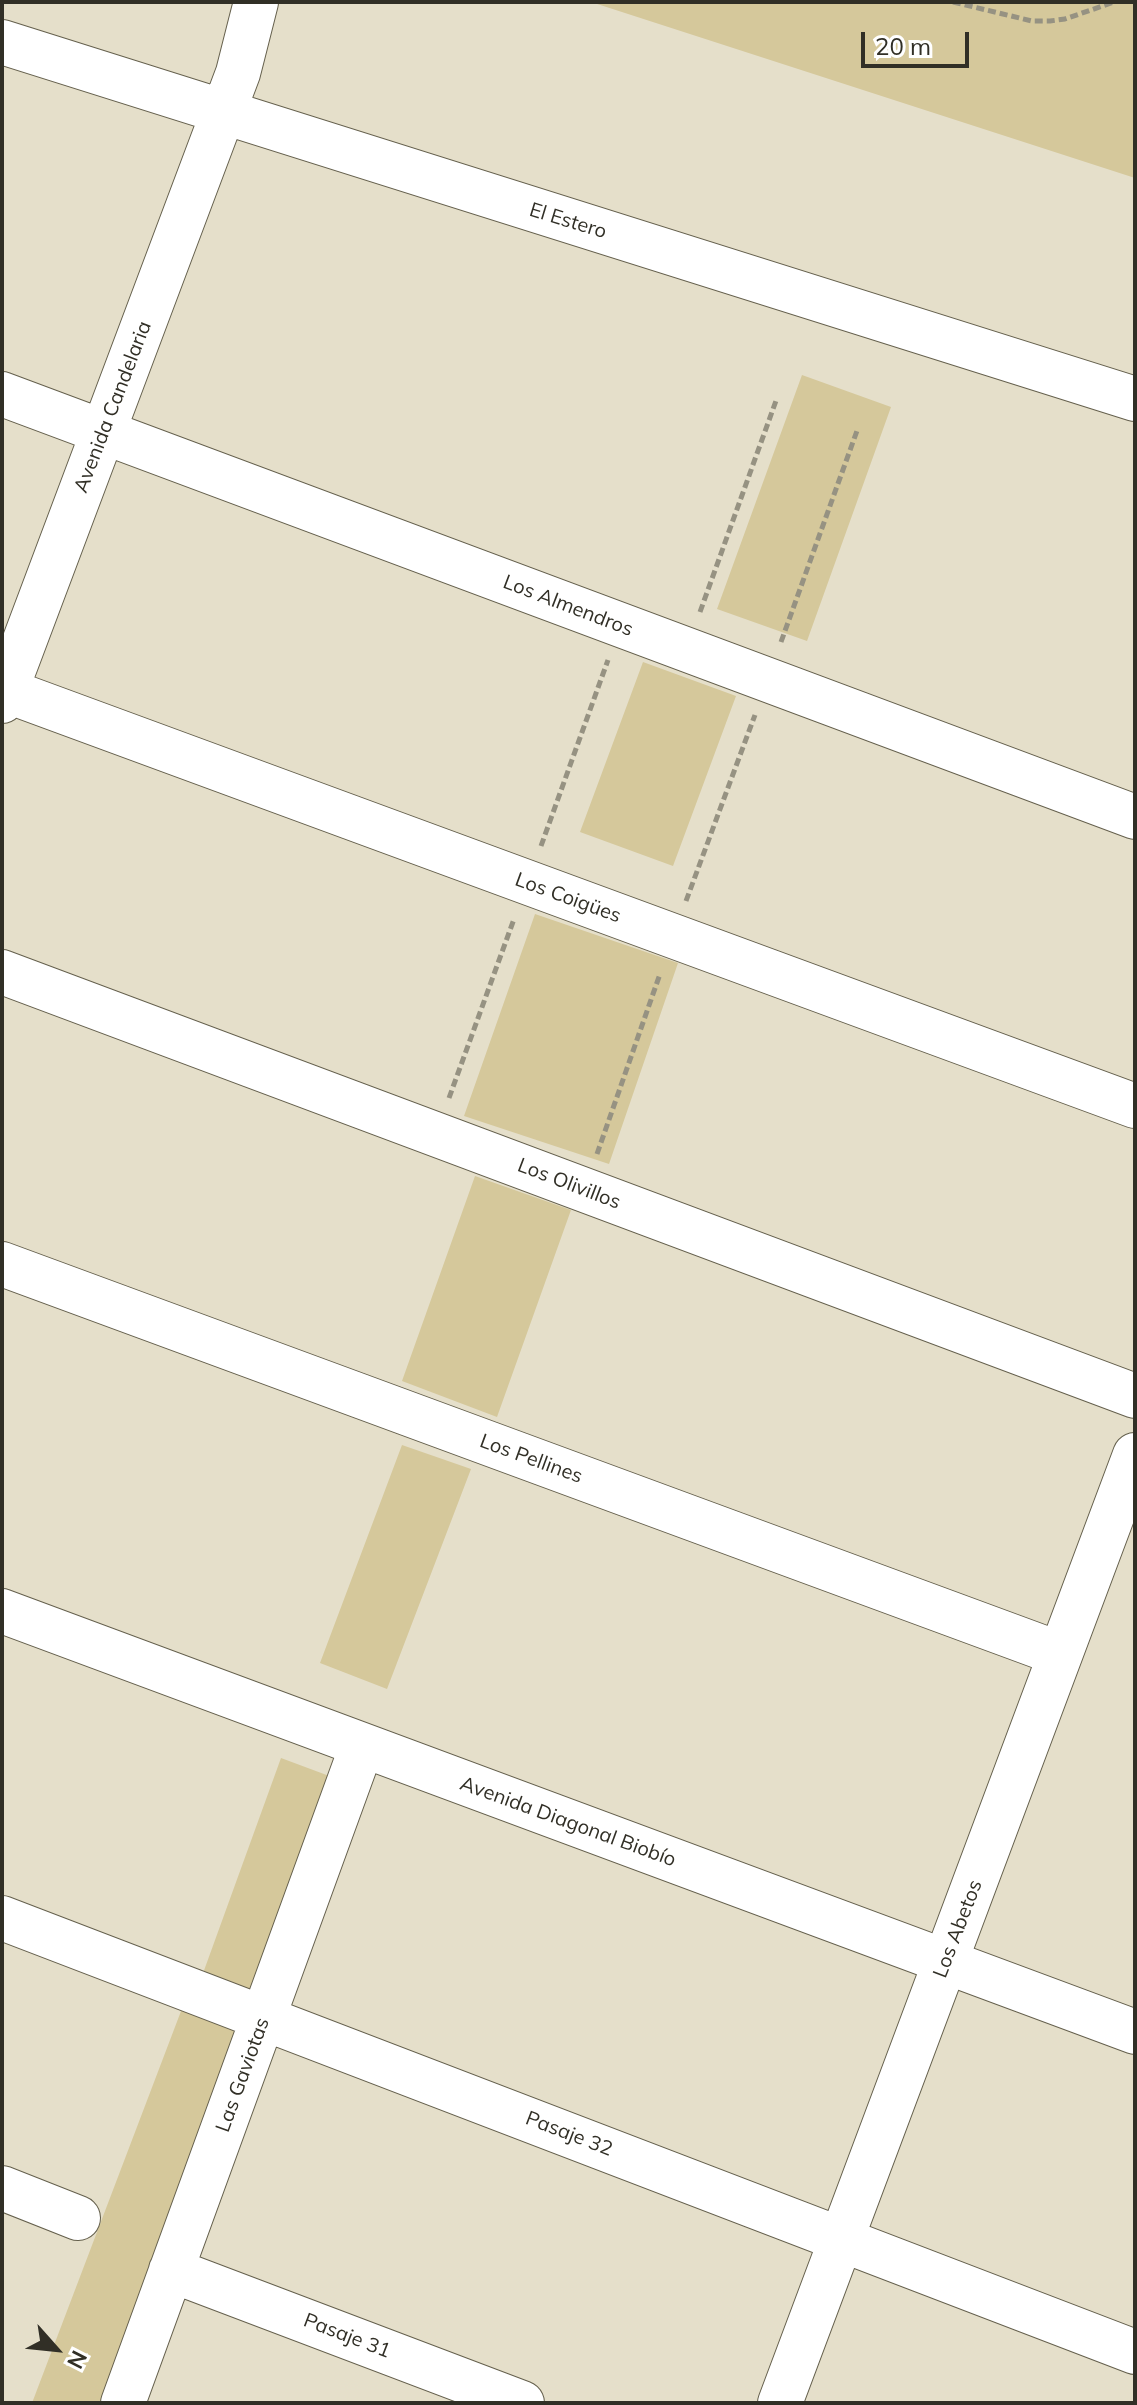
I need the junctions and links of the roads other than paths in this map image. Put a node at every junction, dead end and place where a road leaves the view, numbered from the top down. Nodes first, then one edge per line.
1 (256, 2) edge
2 (2, 42) edge
3 (223, 113) junction
4 (2, 394) edge
5 (1135, 399) edge
6 (103, 432) junction
7 (3, 693) edge
8 (1135, 817) edge
9 (2, 972) edge
10 (1135, 1106) edge
11 (2, 1264) edge
12 (1135, 1396) edge
13 (1135, 1455) edge
14 (2, 1611) edge
15 (1060, 1654) junction
16 (362, 1746) junction
17 (2, 1918) edge
18 (946, 1962) junction
19 (265, 2017) junction
20 (1135, 2032) edge
21 (2, 2188) edge
22 (78, 2218) dead end
23 (842, 2239) junction
24 (171, 2270) junction
25 (1135, 2352) edge
26 (123, 2403) edge
27 (522, 2403) edge
28 (780, 2403) edge

1 - 3 street, Avenida Candelaria
2 - 3 street, El Estero
3 - 5 street, El Estero
3 - 6 street, Avenida Candelaria
4 - 6 street, Los Almendros
6 - 7 street, Avenida Candelaria
6 - 8 street, Los Almendros
7 - 10 street, Los Coigües
9 - 12 street, Los Olivillos
11 - 15 street, Los Pellines
13 - 15 street, Los Abetos
14 - 16 street, Avenida Diagonal Biobío
15 - 18 street, Los Abetos
16 - 18 street, Avenida Diagonal Biobío
16 - 19 street, Las Gaviotas
17 - 19 street, Pasaje 32
18 - 20 street, Avenida Diagonal Biobío
18 - 23 street, Los Abetos
19 - 23 street, Pasaje 32
19 - 24 street, Las Gaviotas
21 - 22 street
23 - 25 street, Pasaje 32
23 - 28 street, Los Abetos
24 - 26 street, Las Gaviotas
24 - 27 street, Pasaje 31

